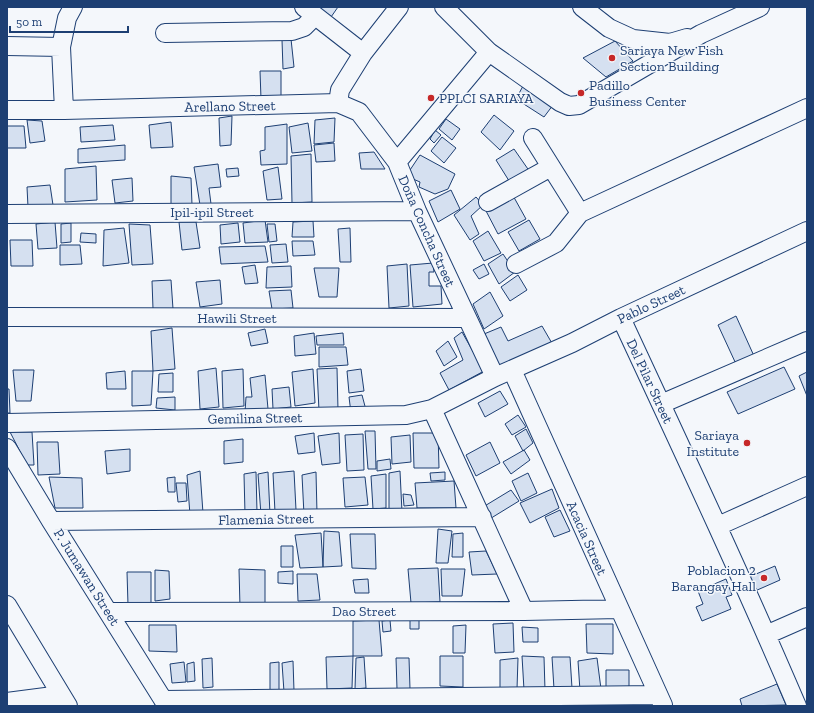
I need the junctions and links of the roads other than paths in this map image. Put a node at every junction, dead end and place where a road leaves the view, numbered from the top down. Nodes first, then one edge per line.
1 (73, 7) edge
2 (399, 7) edge
3 (444, 7) edge
4 (582, 7) edge
5 (760, 7) edge
6 (310, 11) edge
7 (165, 33) dead end
8 (701, 34) junction
9 (7, 46) edge
10 (61, 46) junction
11 (489, 52) junction
12 (363, 54) junction
13 (338, 103) junction
14 (807, 108) edge
15 (7, 110) edge
16 (64, 110) junction
17 (533, 138) dead end
18 (397, 162) junction
19 (551, 167) junction
20 (488, 202) dead end
21 (417, 211) junction
22 (580, 213) junction
23 (7, 214) edge
24 (807, 231) edge
25 (516, 264) dead end
26 (7, 317) edge
27 (467, 318) junction
28 (621, 318) junction
29 (807, 341) edge
30 (512, 370) junction
31 (495, 377) junction
32 (661, 404) junction
33 (432, 409) junction
34 (7, 423) edge
35 (7, 448) edge
36 (807, 486) edge
37 (482, 517) junction
38 (51, 521) junction
39 (718, 526) junction
40 (7, 605) edge
41 (619, 609) junction
42 (524, 611) junction
43 (108, 612) junction
44 (807, 617) edge
45 (766, 635) junction
46 (65, 701) edge
47 (661, 701) edge
48 (7, 702) edge
49 (165, 703) edge
50 (797, 706) edge

1 - 10 street
2 - 12 street
3 - 11 street
4 - 8 street
5 - 8 street
6 - 7 street
6 - 12 street
8 - 11 street
9 - 10 street
10 - 16 street
11 - 18 street
12 - 13 street
13 - 16 street, Arellano Street
13 - 18 street, Doña Concha Street
14 - 22 street
15 - 16 street, Arellano Street
17 - 19 street
18 - 21 street, Doña Concha Street
19 - 20 street
19 - 22 street
21 - 23 street, Ipil-ipil Street
21 - 27 street, Doña Concha Street
22 - 25 street
24 - 28 street, Pablo Street
26 - 27 street, Hawili Street
27 - 31 street, Doña Concha Street
28 - 30 street, Pablo Street
28 - 32 street, Del Pilar Street
29 - 32 street
30 - 31 street, Pablo Street
30 - 41 street, Acacia Street
31 - 33 street, Gemilina Street
32 - 39 street, Del Pilar Street
33 - 34 street, Gemilina Street
33 - 37 street
35 - 38 street, P. Jumawan Street
36 - 39 street
37 - 38 street, Flamenia Street
37 - 42 street
38 - 43 street, P. Jumawan Street
39 - 45 street, Del Pilar Street
40 - 46 street
41 - 42 street, Dao Street
41 - 47 street, Acacia Street
42 - 43 street, Dao Street
43 - 49 street, P. Jumawan Street
44 - 45 street
45 - 50 street, Del Pilar Street
46 - 48 street
47 - 49 street

